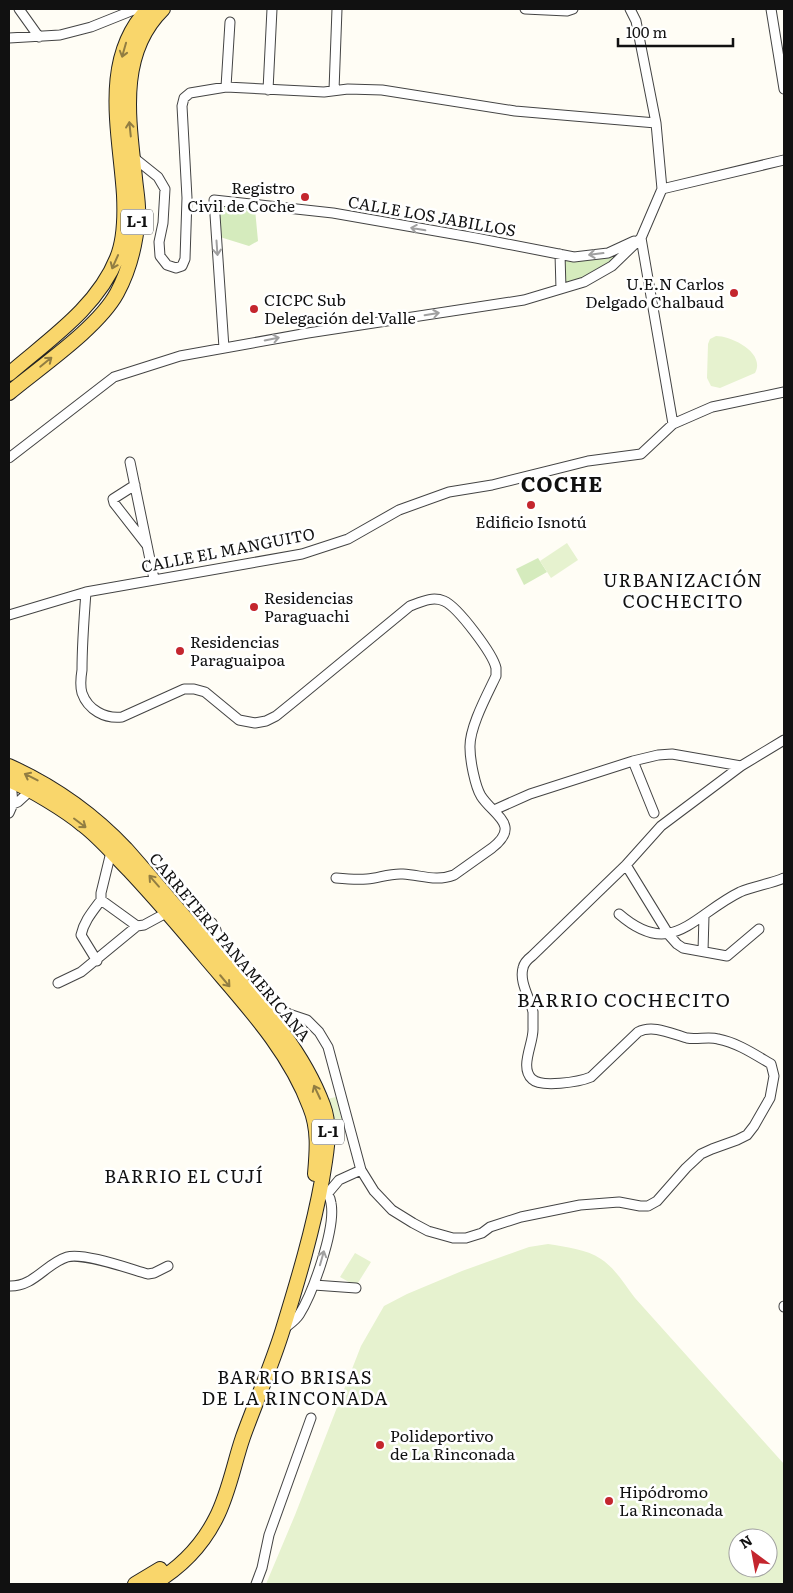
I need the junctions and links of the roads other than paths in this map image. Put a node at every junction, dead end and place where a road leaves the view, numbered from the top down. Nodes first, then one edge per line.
1 (19, 9) edge
2 (136, 9) edge
3 (148, 9) edge
4 (163, 9) edge
5 (272, 9) edge
6 (337, 9) edge
7 (525, 9) edge
8 (573, 9) edge
9 (630, 9) edge
10 (771, 9) edge
11 (230, 22) dead end
12 (39, 37) junction
13 (9, 38) edge
14 (226, 87) junction
15 (268, 90) junction
16 (334, 90) junction
17 (784, 90) edge
18 (656, 123) junction
19 (133, 157) junction
20 (784, 160) edge
21 (662, 189) junction
22 (641, 238) junction
23 (560, 254) junction
24 (561, 289) junction
25 (224, 348) junction
26 (9, 374) edge
27 (784, 392) edge
28 (9, 393) edge
29 (672, 424) junction
30 (9, 458) edge
31 (130, 462) dead end
32 (135, 485) junction
33 (147, 545) junction
34 (154, 579) junction
35 (86, 592) junction
36 (9, 615) edge
37 (784, 740) edge
38 (633, 761) junction
39 (9, 766) edge
40 (741, 766) junction
41 (10, 780) edge
42 (30, 791) junction
43 (13, 804) junction
44 (494, 810) junction
45 (9, 813) edge
46 (654, 813) dead end
47 (111, 852) junction
48 (626, 865) junction
49 (336, 878) dead end
50 (784, 878) edge
51 (101, 900) junction
52 (168, 912) junction
53 (198, 913) dead end
54 (619, 914) dead end
55 (704, 916) junction
56 (137, 926) junction
57 (759, 929) dead end
58 (669, 935) junction
59 (217, 948) junction
60 (703, 951) junction
61 (97, 960) junction
62 (58, 983) dead end
63 (361, 1170) junction
64 (324, 1190) junction
65 (168, 1266) dead end
66 (314, 1285) junction
67 (9, 1286) edge
68 (356, 1288) dead end
69 (283, 1330) junction
70 (311, 1418) dead end
71 (135, 1584) edge
72 (152, 1584) edge
73 (256, 1584) edge

1 - 12 street
2 - 12 street
3 -> 26 main road, L-1
19 -> 4 main road, L-1
5 - 15 street
6 - 16 street
7 - 8 street
9 - 18 street
10 - 17 street
11 - 14 street
12 - 13 street
14 - 15 street
14 - 19 street
15 - 16 street
16 - 18 street
18 - 21 street
28 -> 19 main road, L-1
20 - 21 street
21 - 22 street
22 -> 23 street, CALLE LOS JABILLOS
22 - 24 street
22 - 29 street
23 - 24 street
23 -> 25 street, CALLE LOS JABILLOS
25 -> 24 street
25 - 30 street
27 - 29 street, CALLE EL MANGUITO
29 - 34 street, CALLE EL MANGUITO
31 - 32 street
32 - 33 street
32 - 33 street
33 - 34 street
34 - 35 street, CALLE EL MANGUITO
35 - 36 street, CALLE EL MANGUITO
35 - 44 street
37 - 40 street
38 - 40 street
38 - 44 street
38 - 46 street
59 -> 39 main road, CARRETERA PANAMERICANA / L-1
40 - 48 street
41 - 42 main road, CARRETERA PANAMERICANA / L-1
41 - 43 street
42 - 43 street
42 -> 47 main road, CARRETERA PANAMERICANA / L-1
43 - 45 street
44 - 49 street
47 - 51 street
47 - 52 main road, CARRETERA PANAMERICANA / L-1
48 - 58 street
48 - 63 street
50 - 55 street
51 - 56 street
51 - 61 street
52 - 56 street
52 -> 71 main road, CARRETERA PANAMERICANA / L-1
53 - 59 street
54 - 58 street
55 - 58 street
55 - 60 street
56 - 61 street
57 - 60 street
58 - 60 street
59 - 63 street
64 -> 59 main road, CARRETERA PANAMERICANA / L-1
61 - 62 street
63 - 64 street
66 -> 64 street
64 - 69 main road, CARRETERA PANAMERICANA / L-1
65 - 67 street
66 - 68 street
66 - 69 street
69 - 72 main road, CARRETERA PANAMERICANA / L-1
70 - 73 street

